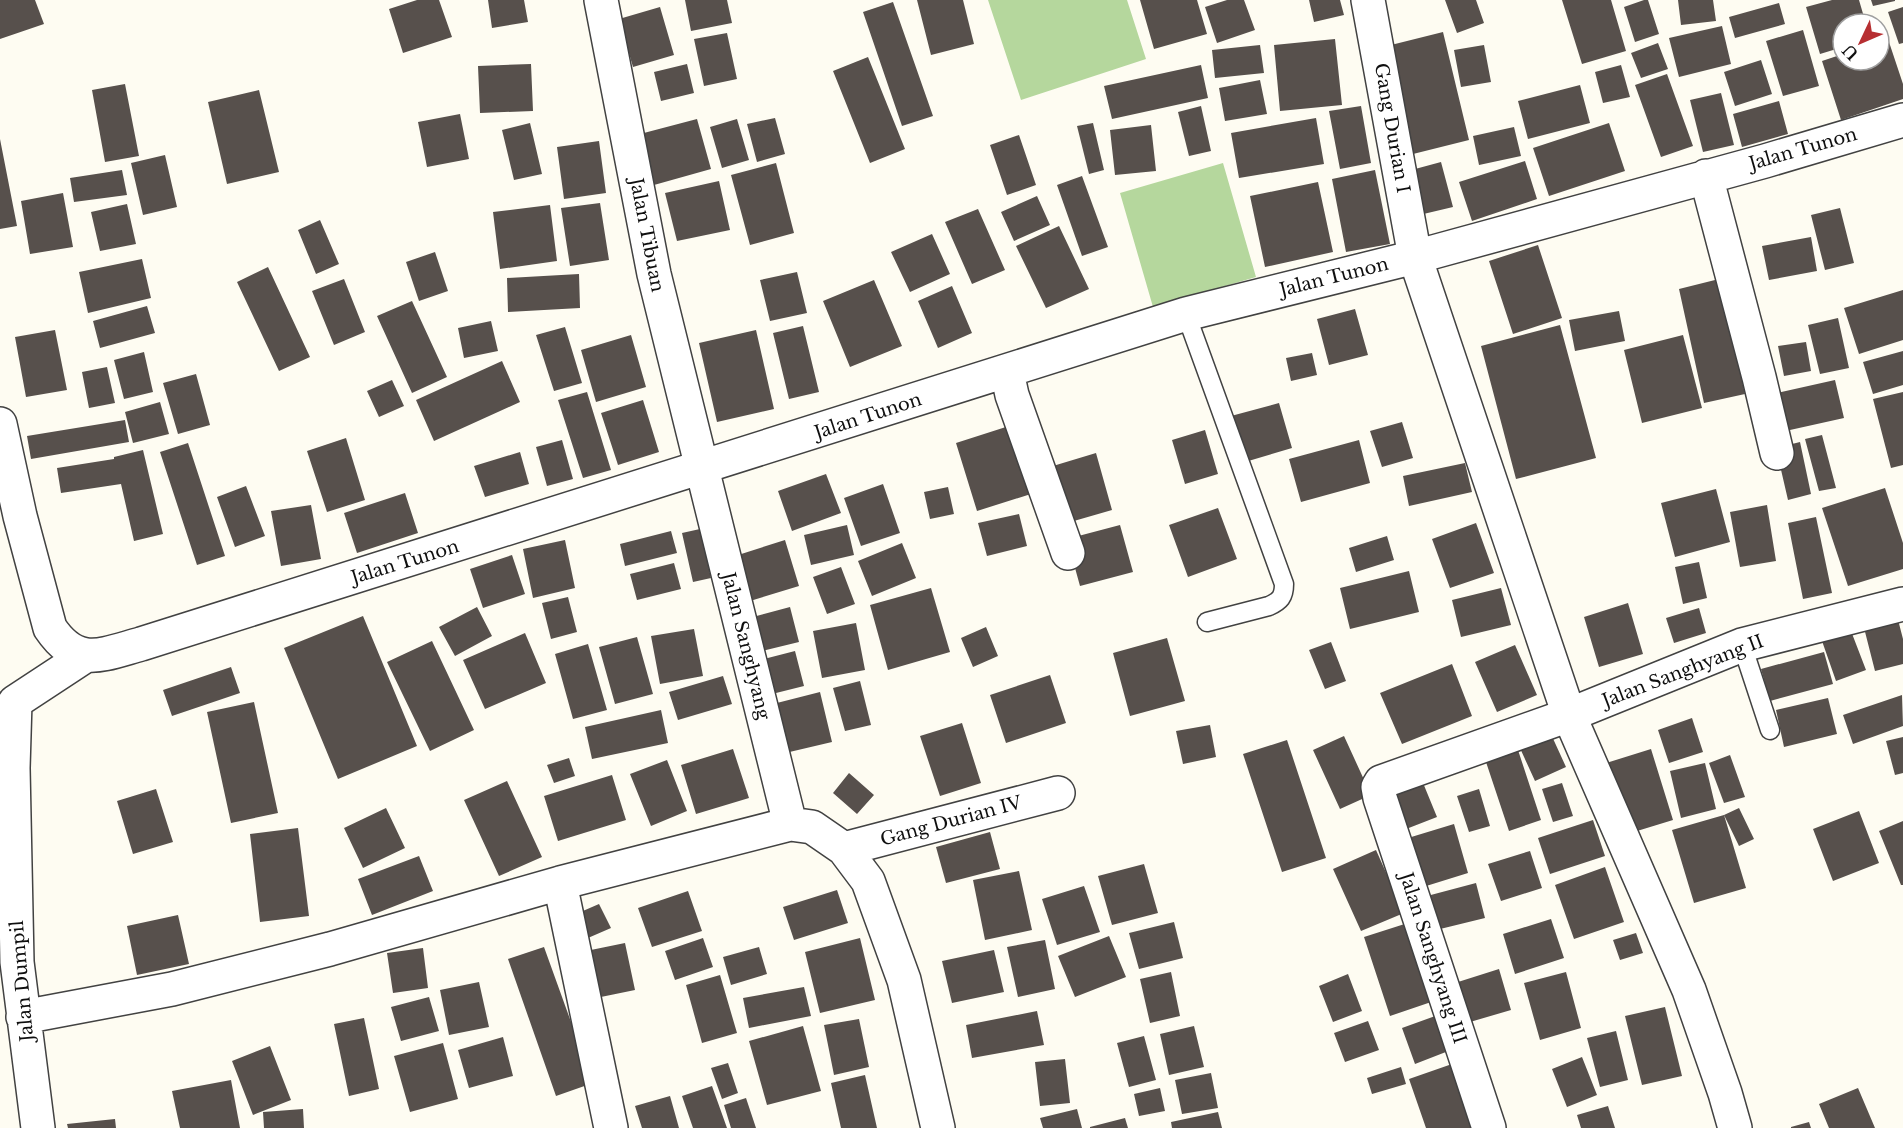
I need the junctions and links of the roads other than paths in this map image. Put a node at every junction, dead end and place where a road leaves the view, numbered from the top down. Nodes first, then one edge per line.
1 (601, 0) edge
2 (1368, 0) edge
3 (1903, 120) edge
4 (1706, 176) junction
5 (1415, 257) junction
6 (1186, 314) junction
7 (1007, 372) junction
8 (0, 424) edge
9 (1777, 453) dead end
10 (702, 468) junction
11 (10, 516) edge
12 (1068, 553) dead end
13 (1903, 603) edge
14 (1207, 622) dead end
15 (1742, 645) junction
16 (85, 656) junction
17 (7, 703) edge
18 (1569, 715) junction
19 (1770, 730) dead end
20 (1378, 788) joint
21 (1058, 793) dead end
22 (790, 824) junction
23 (844, 849) junction
24 (560, 883) junction
25 (8, 964) edge
26 (23, 1017) junction
27 (38, 1128) edge
28 (611, 1128) edge
29 (938, 1128) edge
30 (1489, 1128) edge
31 (1735, 1128) edge

1 - 10 street, Jalan Tibuan
2 - 5 street, Gang Durian I
3 - 4 street, Jalan Tunon
4 - 5 street, Jalan Tunon
4 - 9 street
5 - 6 street, Jalan Tunon
5 - 18 street, Gang Durian I
6 - 7 street, Jalan Tunon
6 - 14 lane
7 - 10 street, Jalan Tunon
7 - 12 street
8 - 11 street
10 - 16 street, Jalan Tunon
10 - 22 street, Jalan Sanghyang
11 - 16 street
13 - 15 street, Jalan Sanghyang II
15 - 18 street, Jalan Sanghyang II
15 - 19 lane
16 - 17 street, Jalan Dumpil
17 - 25 street, Jalan Dumpil
18 - 20 street, Jalan Sanghyang II
18 - 31 street, Gang Durian I
20 - 30 street, Jalan Sanghyang III
21 - 23 street, Gang Durian IV
22 - 23 street
22 - 24 street
23 - 29 street
24 - 26 street
24 - 28 street
25 - 26 street, Jalan Dumpil
26 - 27 street, Jalan Dumpil

